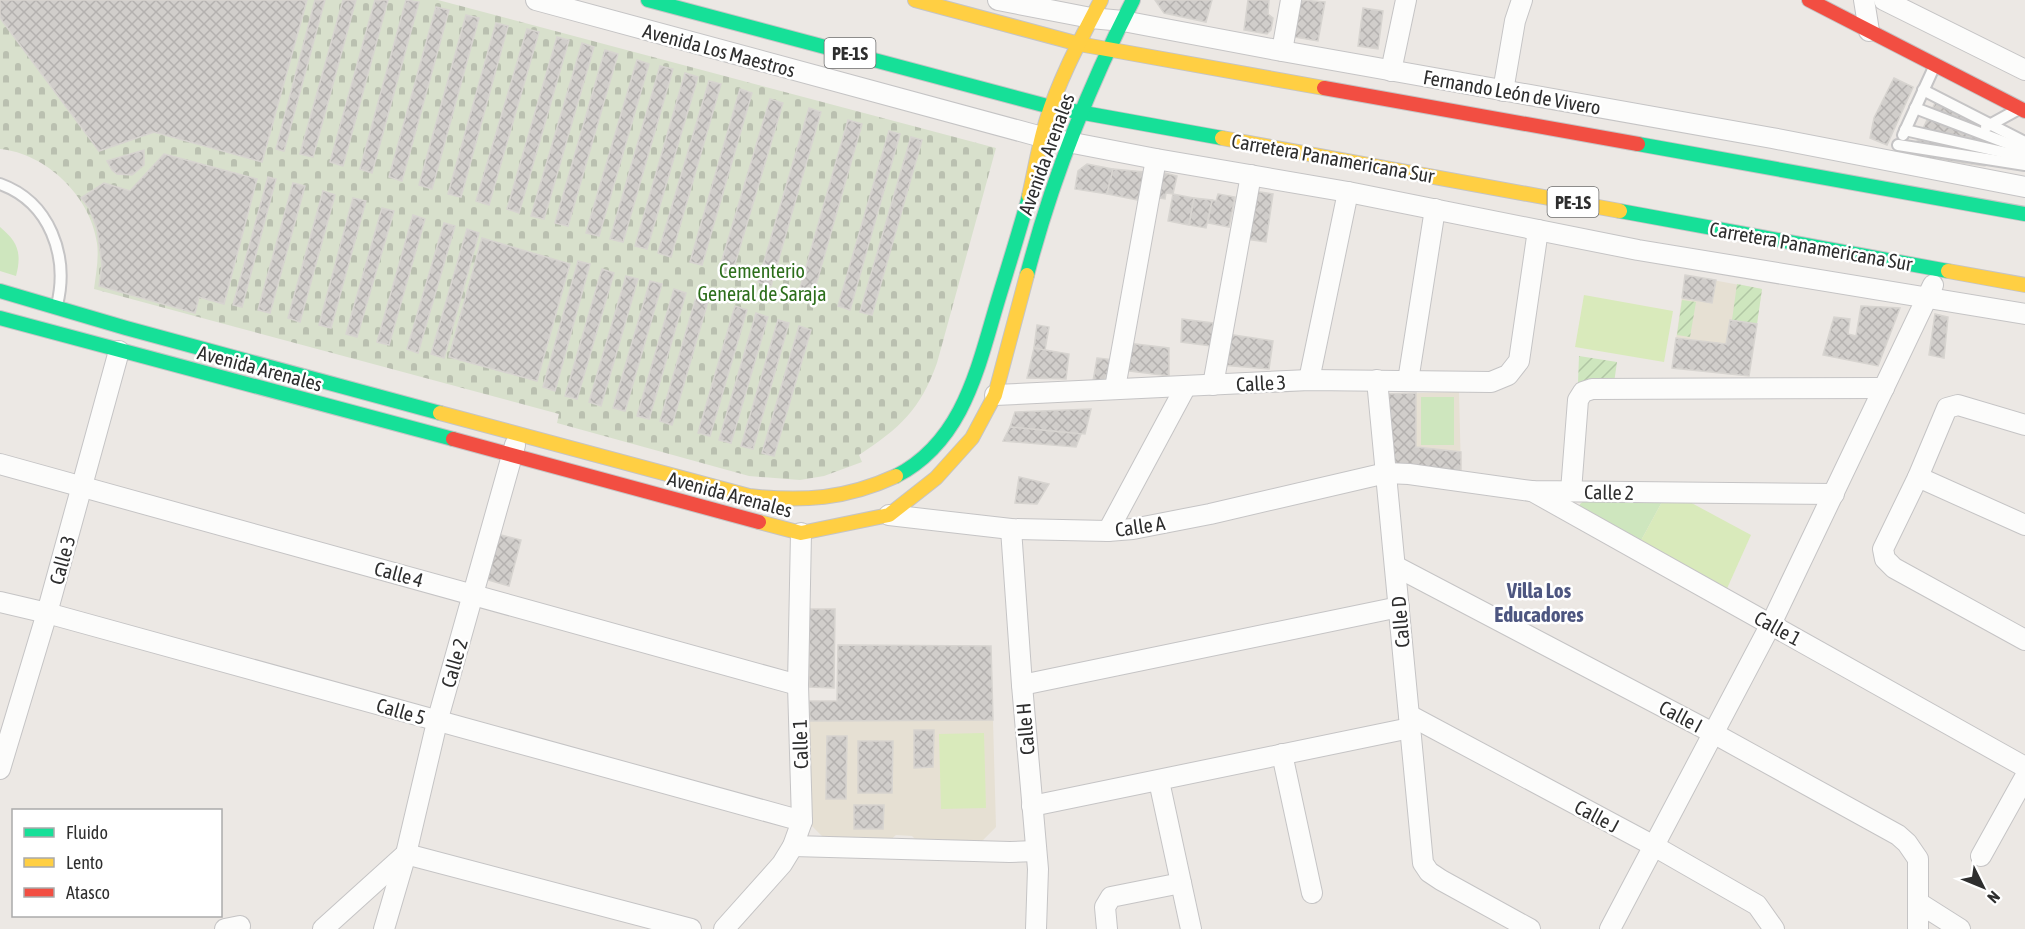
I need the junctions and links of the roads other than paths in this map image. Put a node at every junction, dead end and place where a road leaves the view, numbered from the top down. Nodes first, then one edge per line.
1 (536, 0) edge
2 (648, 0) edge
3 (915, 0) edge
4 (998, 0) edge
5 (1133, 0) edge
6 (1291, 0) edge
7 (1406, 0) edge
8 (1522, 0) edge
9 (1809, 0) edge
10 (1864, 0) edge
11 (1884, 0) edge
12 (1096, 6) edge
13 (1063, 7) edge
14 (1123, 21) junction
15 (1869, 31) junction
16 (1079, 44) junction
17 (1108, 49) junction
18 (1282, 51) junction
19 (1935, 65) junction
20 (2025, 70) edge
21 (1391, 71) junction
22 (1923, 90) junction
23 (1503, 91) junction
24 (1051, 106) junction
25 (1915, 108) junction
26 (2023, 110) edge
27 (1081, 112) junction
28 (1989, 125) junction
29 (1905, 130) junction
30 (1979, 132) junction
31 (1042, 137) junction
32 (1069, 142) junction
33 (2025, 142) edge
34 (2025, 150) edge
35 (1974, 151) junction
36 (1894, 153) junction
37 (2025, 157) edge
38 (1156, 159) junction
39 (2025, 165) edge
40 (1251, 175) junction
41 (1987, 180) junction
42 (0, 184) edge
43 (2025, 187) edge
44 (1348, 192) junction
45 (1435, 209) junction
46 (2025, 214) edge
47 (1538, 230) junction
48 (1941, 269) junction
49 (2025, 285) edge
50 (0, 291) edge
51 (1928, 297) junction
52 (56, 309) junction
53 (2025, 314) edge
54 (0, 318) edge
55 (119, 351) junction
56 (1309, 380) junction
57 (1377, 380) junction
58 (1408, 381) junction
59 (1213, 385) junction
60 (1186, 386) junction
61 (1115, 388) junction
62 (1884, 388) junction
63 (995, 395) junction
64 (2025, 425) edge
65 (519, 433) junction
66 (513, 455) junction
67 (0, 464) edge
68 (1386, 473) junction
69 (1918, 477) junction
70 (82, 487) junction
71 (1531, 491) junction
72 (1571, 491) junction
73 (1833, 494) junction
74 (889, 515) junction
75 (2025, 525) edge
76 (1011, 529) junction
77 (1108, 531) junction
78 (801, 533) junction
79 (1395, 566) junction
80 (473, 595) junction
81 (0, 602) edge
82 (1399, 607) junction
83 (47, 613) junction
84 (1771, 624) junction
85 (2025, 640) edge
86 (798, 685) junction
87 (1022, 685) junction
88 (437, 722) junction
89 (1409, 722) junction
90 (1713, 733) junction
91 (1282, 754) junction
92 (2, 757) edge
93 (2025, 767) edge
94 (2025, 777) edge
95 (1159, 781) junction
96 (1032, 806) junction
97 (802, 821) junction
98 (793, 846) junction
99 (1654, 846) junction
100 (1036, 851) junction
101 (406, 854) junction
102 (1981, 856) dead end
103 (1181, 883) junction
104 (1312, 893) dead end
105 (1919, 903) junction
106 (1914, 927) edge
107 (323, 929) edge
108 (384, 929) edge
109 (691, 929) edge
110 (724, 929) edge
111 (1036, 929) edge
112 (1107, 929) edge
113 (1191, 929) edge
114 (1530, 929) edge
115 (1610, 929) edge
116 (1774, 929) edge
117 (1960, 929) edge

1 - 31 street, Avenida Los Maestros
2 - 24 main road, Carretera Panamericana Sur / PE-1S
3 - 16 main road
4 - 13 street, Fernando León de Vivero
5 - 14 main road, Avenida Arenales
6 - 18 street
7 - 21 street
8 - 23 street
9 - 15 main road
10 - 15 street
11 - 20 street
12 - 13 street, Fernando León de Vivero
12 - 14 street, Fernando León de Vivero
12 - 16 main road, Avenida Arenales
14 - 17 main road, Avenida Arenales
14 - 18 street, Fernando León de Vivero
15 - 19 main road
16 - 17 main road
16 - 24 main road, Avenida Arenales
17 - 27 main road, Avenida Arenales
17 - 46 main road
18 - 21 street, Fernando León de Vivero
19 - 22 lane
19 - 26 main road
21 - 23 street, Fernando León de Vivero
22 - 25 lane
22 - 28 lane
23 - 36 street, Fernando León de Vivero
24 - 27 main road, Carretera Panamericana Sur / PE-1S
24 - 31 main road, Avenida Arenales
25 - 29 lane
25 - 30 lane
26 - 28 lane
27 - 32 main road, Avenida Arenales
27 - 48 main road, Carretera Panamericana Sur / PE-1S
28 - 30 lane
28 - 33 lane
29 - 35 lane
29 - 36 lane
30 - 34 lane
31 - 32 street, Carretera Panamericana Sur
31 - 65 main road, Avenida Arenales
32 - 38 street, Carretera Panamericana Sur
32 - 63 main road, Avenida Arenales
35 - 36 lane
35 - 37 lane
35 - 39 lane
35 - 41 lane
36 - 41 street, Fernando León de Vivero
38 - 40 street, Carretera Panamericana Sur
38 - 61 street
40 - 44 street, Carretera Panamericana Sur
40 - 59 street
41 - 43 street, Fernando León de Vivero
42 - 52 lane
44 - 45 street, Carretera Panamericana Sur
44 - 56 street
45 - 47 street, Carretera Panamericana Sur
45 - 58 street
47 - 51 street, Carretera Panamericana Sur
47 - 58 street, Calle 3
48 - 49 main road, Carretera Panamericana Sur / PE-1S
48 - 51 street
50 - 52 main road, Avenida Arenales
51 - 53 street, Carretera Panamericana Sur
51 - 62 street
52 - 65 main road, Avenida Arenales
54 - 55 main road, Avenida Arenales
55 - 66 main road, Avenida Arenales
55 - 70 street, Calle 3
56 - 57 street, Calle 3
56 - 59 street, Calle 3
57 - 58 street, Calle 3
57 - 68 street, Calle D
59 - 60 street, Calle 3
60 - 61 street, Calle 3
60 - 77 street
61 - 63 street, Calle 3
62 - 72 street
62 - 73 street
63 - 74 main road, Avenida Arenales
64 - 69 street
65 - 66 street, Calle 2
66 - 78 main road, Avenida Arenales
66 - 80 street, Calle 2
67 - 70 street, Calle 4
68 - 71 street, Calle 2
68 - 77 street, Calle A
68 - 79 street, Calle D
69 - 75 street
69 - 85 street
70 - 80 street, Calle 4
70 - 83 street, Calle 3
71 - 72 street, Calle 2
71 - 84 street, Calle 1
72 - 73 street, Calle 2
73 - 84 street
74 - 76 street, Calle A
74 - 78 main road, Avenida Arenales
76 - 77 street, Calle A
76 - 87 street, Calle H
78 - 86 street, Calle 1
79 - 82 street, Calle D
79 - 90 street, Calle I
80 - 86 street, Calle 4
80 - 88 street, Calle 2
81 - 83 street, Calle 5
82 - 87 street
82 - 89 street, Calle D
83 - 88 street, Calle 5
83 - 92 street, Calle 3
84 - 90 street
84 - 93 street, Calle 1
86 - 97 street, Calle 1
87 - 96 street, Calle H
88 - 97 street, Calle 5
88 - 101 street, Calle 2
89 - 91 street
89 - 99 street, Calle J
89 - 114 street, Calle D
90 - 99 street
90 - 105 street, Calle I
91 - 95 street
91 - 104 street
94 - 102 street
95 - 96 street
95 - 103 street
96 - 100 street, Calle H
97 - 98 street, Calle 1
98 - 100 street
98 - 110 street, Calle 1
99 - 115 street
99 - 116 street, Calle J
100 - 111 street, Calle H
101 - 107 street
101 - 108 street, Calle 2
101 - 109 street
103 - 112 street
103 - 113 street
105 - 106 street, Calle I
105 - 117 street

